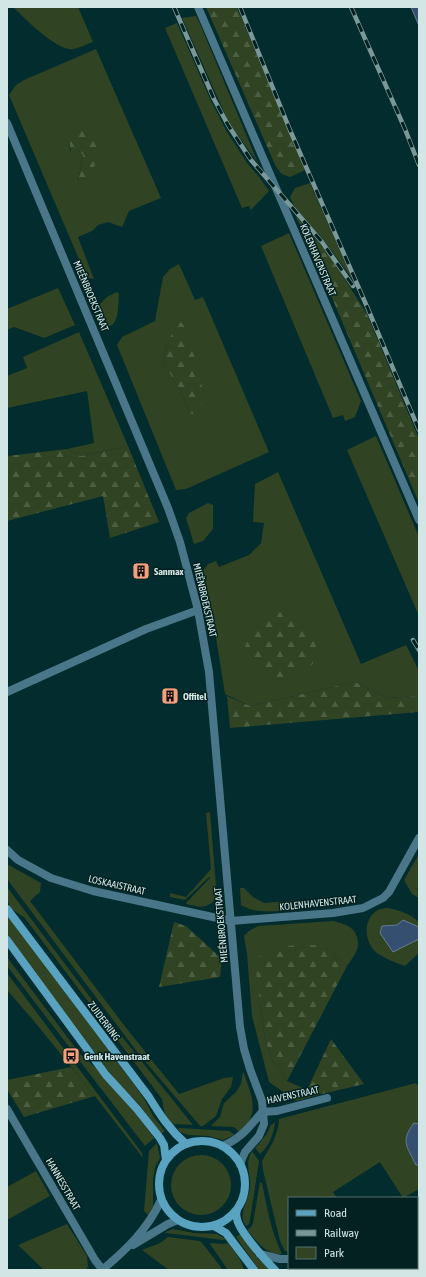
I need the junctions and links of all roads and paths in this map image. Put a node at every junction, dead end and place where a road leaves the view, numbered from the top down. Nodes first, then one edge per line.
1 (198, 7) edge
2 (7, 123) edge
3 (419, 520) edge
4 (198, 610) junction
5 (7, 692) edge
6 (419, 838) edge
7 (7, 850) edge
8 (7, 909) edge
9 (231, 921) junction
10 (7, 940) edge
11 (327, 1098) dead end
12 (7, 1109) edge
13 (262, 1112) junction
14 (186, 1144) junction
15 (222, 1146) junction
16 (166, 1160) junction
17 (240, 1164) junction
18 (161, 1200) junction
19 (236, 1210) junction
20 (178, 1220) junction
21 (214, 1226) junction
22 (128, 1247) junction
23 (260, 1254) junction
24 (288, 1259) edge
25 (251, 1268) edge
26 (102, 1270) edge
27 (275, 1270) edge

1 - 3 street, KOLENHAVENSTRAAT
2 - 4 street, MIEËNBROEKSTRAAT
4 - 5 street
4 - 9 street, MIEËNBROEKSTRAAT
6 - 9 street, KOLENHAVENSTRAAT
7 - 9 street, LOSKAAISTRAAT
8 - 14 main road, ZUIDERRING
9 - 13 street, MIEËNBROEKSTRAAT
10 - 16 main road
11 - 13 street, HAVENSTRAAT
12 - 26 street, HANNESSTRAAT
13 - 15 street
13 - 17 street, MIEËNBROEKSTRAAT
14 - 15 main road
14 - 16 main road
15 - 17 main road
16 - 18 main road
17 - 19 main road
18 - 20 main road
18 - 22 street
19 - 21 main road
19 - 23 main road
20 - 21 main road
20 - 22 street
21 - 25 main road
22 - 26 street
23 - 24 street
23 - 27 main road

